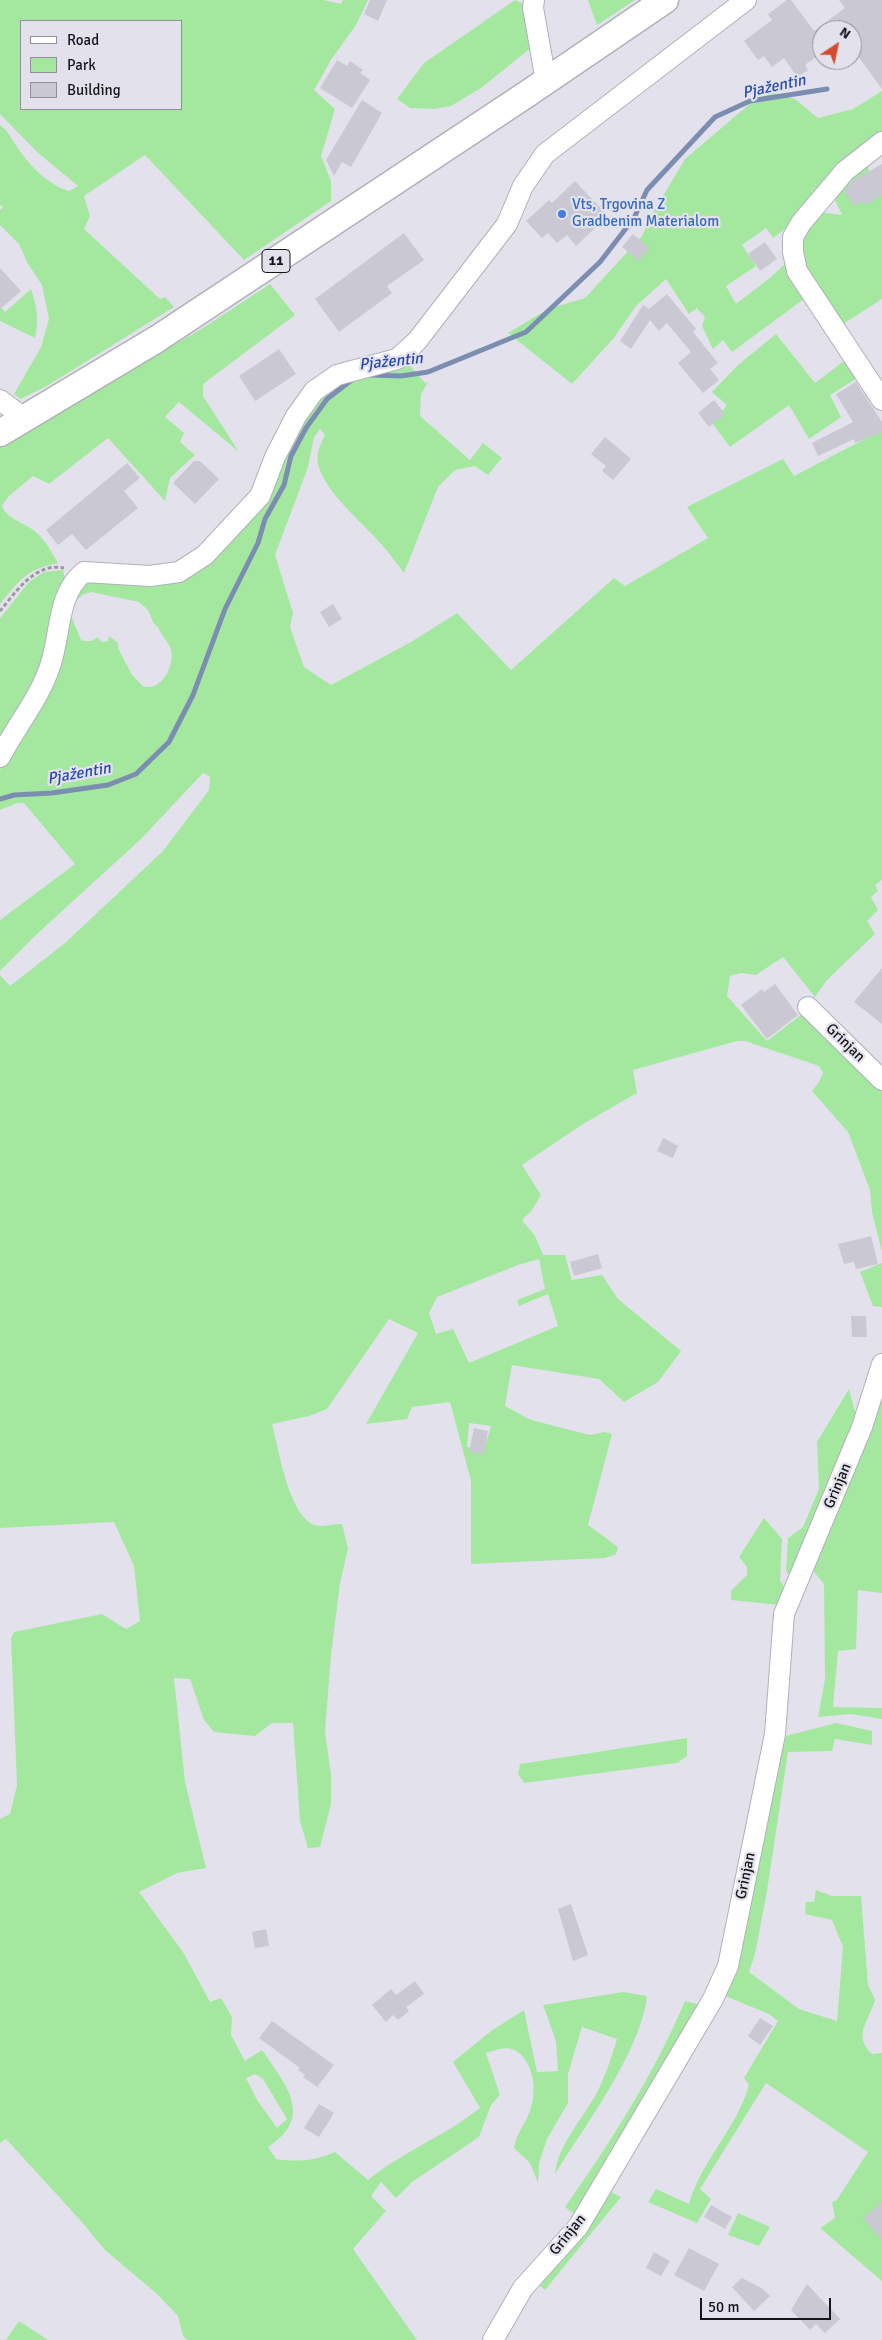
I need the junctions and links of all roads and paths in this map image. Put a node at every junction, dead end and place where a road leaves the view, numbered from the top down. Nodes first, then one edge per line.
1 (534, 0) edge
2 (665, 0) edge
3 (746, 0) edge
4 (546, 81) junction
5 (882, 142) edge
6 (0, 400) edge
7 (882, 400) edge
8 (24, 418) junction
9 (0, 433) edge
10 (84, 572) junction
11 (0, 611) edge
12 (0, 757) edge
13 (808, 1007) dead end
14 (882, 1080) edge
15 (882, 1364) edge
16 (493, 2340) edge

1 - 4 street
2 - 4 main road, 11
3 - 10 street
4 - 8 main road, 11
5 - 7 street
6 - 8 street
8 - 9 main road, 11
10 - 11 path
10 - 12 street
13 - 14 street, Grinjan
15 - 16 street, Grinjan

